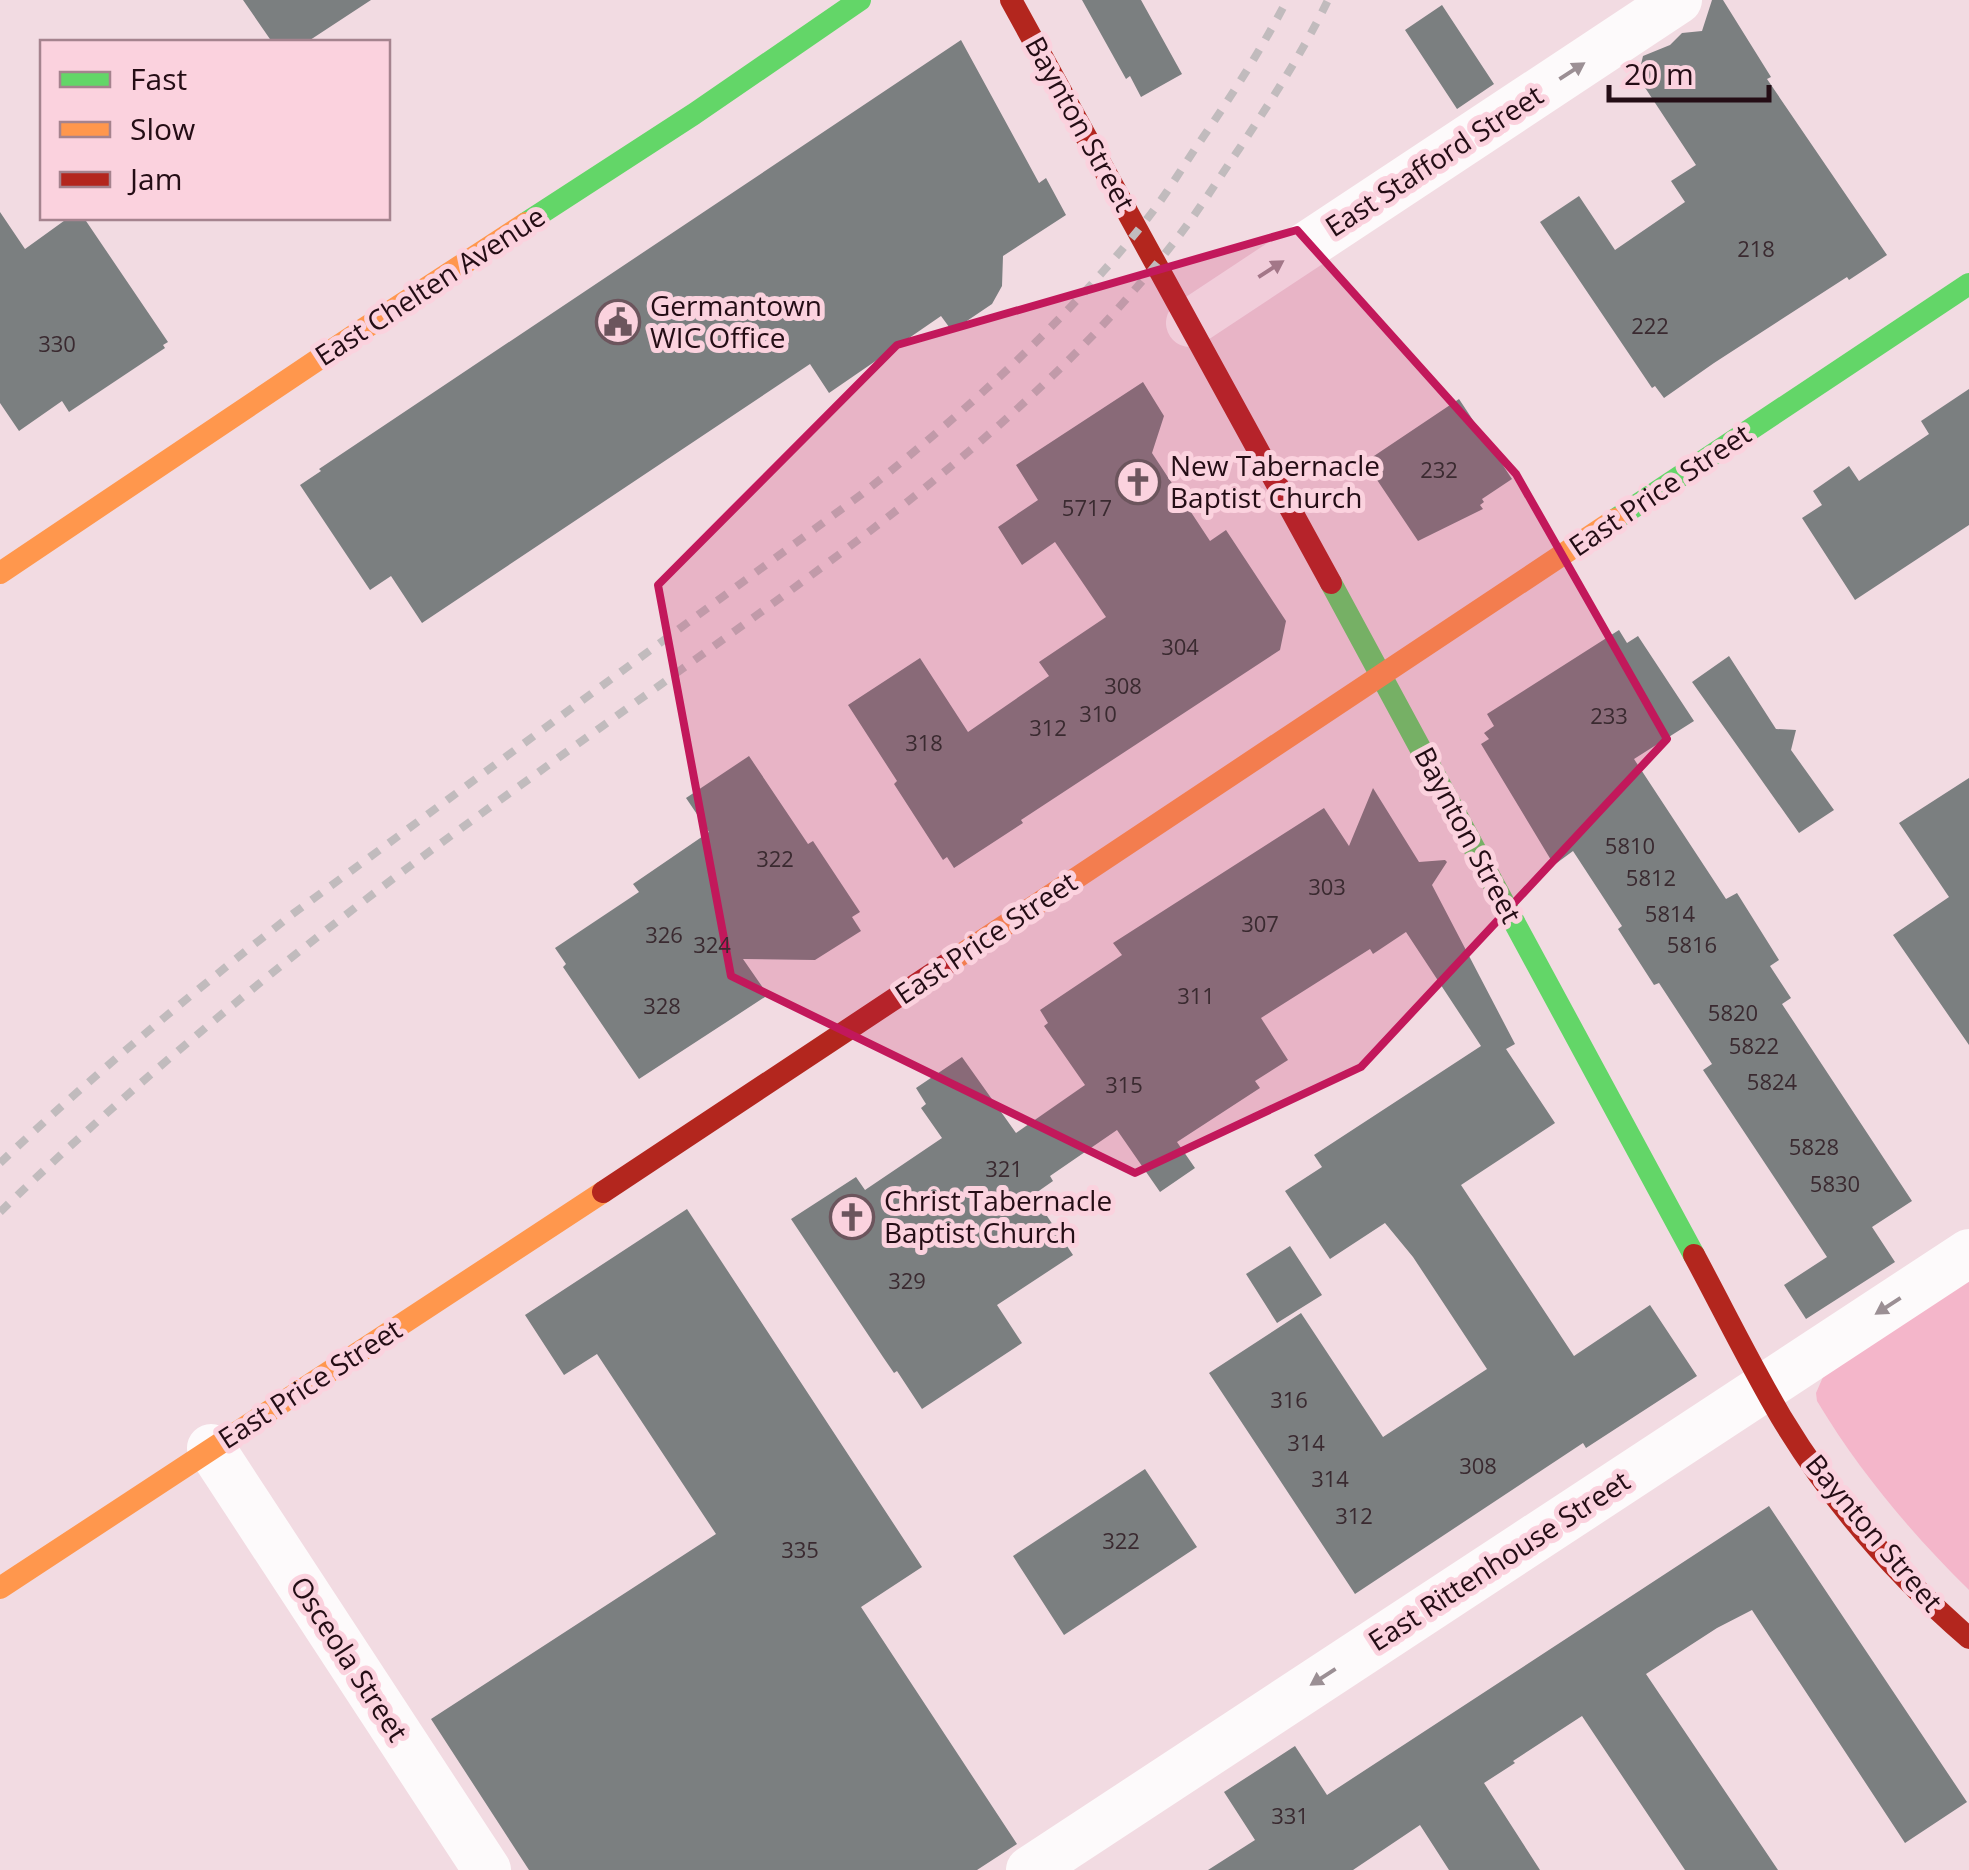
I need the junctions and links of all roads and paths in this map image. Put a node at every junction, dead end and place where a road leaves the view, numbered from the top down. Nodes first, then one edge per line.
1 (860, 0) edge
2 (1012, 0) edge
3 (1678, 0) edge
4 (1969, 284) edge
5 (1190, 323) junction
6 (0, 572) edge
7 (1382, 675) junction
8 (1969, 1253) edge
9 (1765, 1386) junction
10 (211, 1448) junction
11 (0, 1588) edge
12 (1969, 1638) edge
13 (487, 1870) edge
14 (1030, 1870) edge

1 - 6 street, East Chelten Avenue
2 - 5 street, Baynton Street
5 -> 3 street, East Stafford Street
4 - 7 street, East Price Street
5 - 7 street, Baynton Street
7 - 9 street, Baynton Street
7 - 10 street, East Price Street
8 -> 9 street, East Rittenhouse Street
9 - 12 street, Baynton Street
9 -> 14 street, East Rittenhouse Street
10 - 11 street, East Price Street
10 - 13 street, Osceola Street

